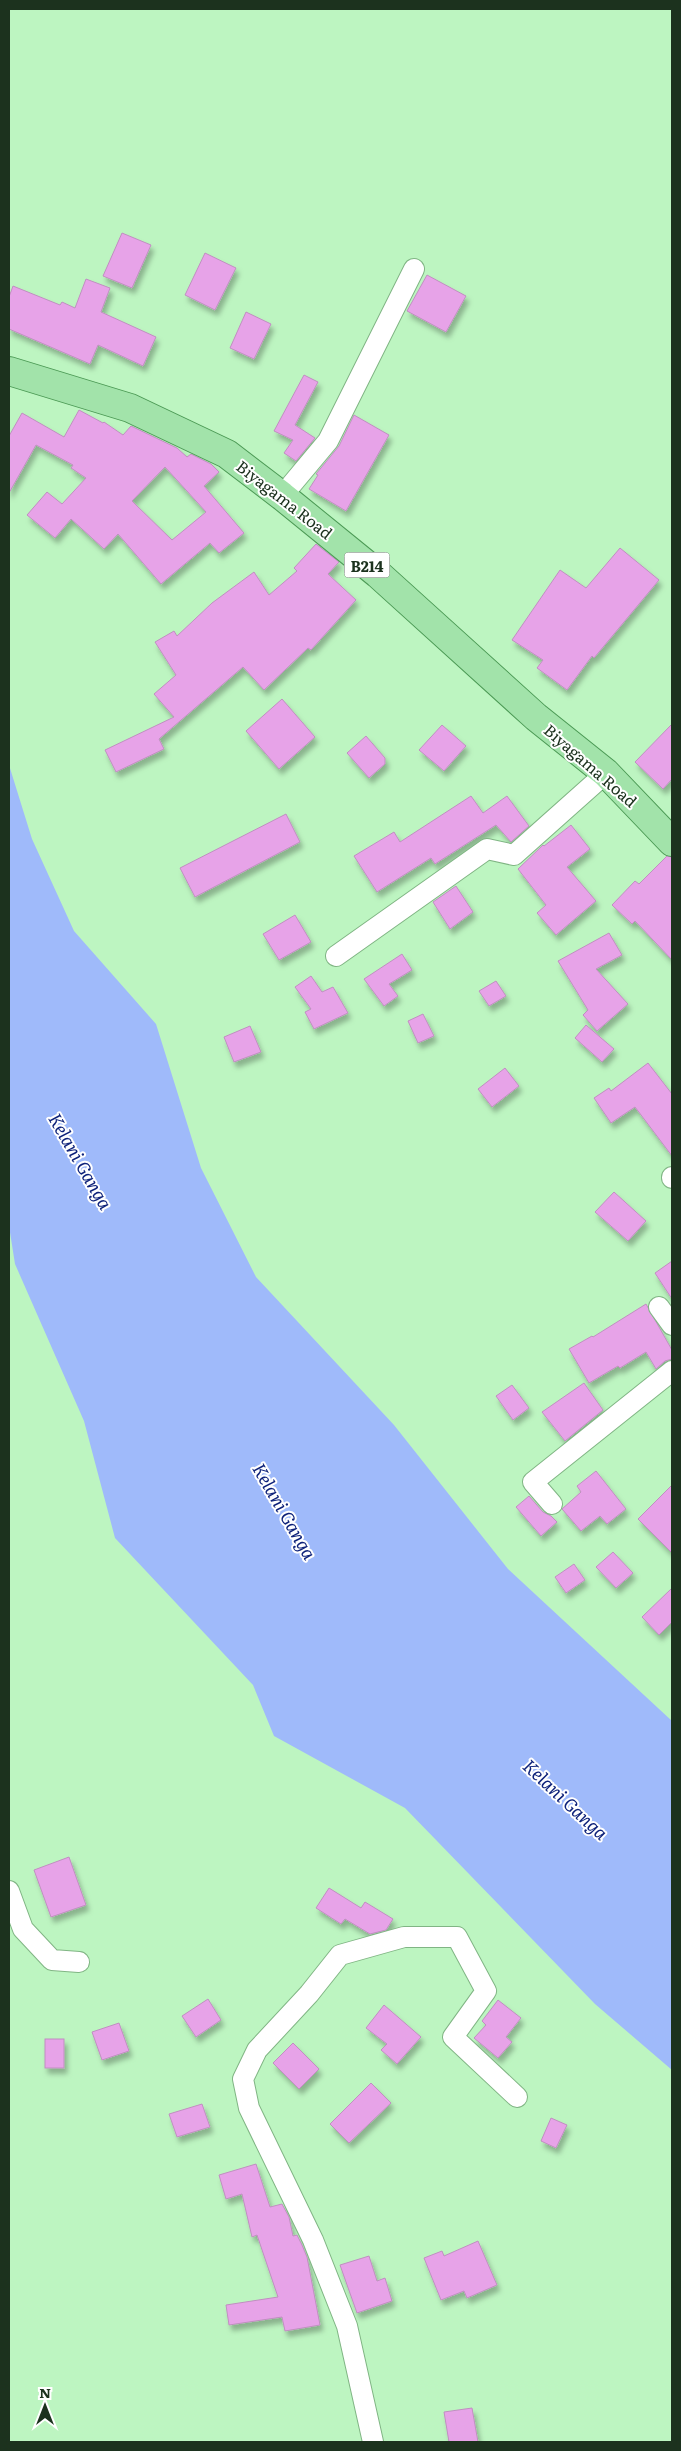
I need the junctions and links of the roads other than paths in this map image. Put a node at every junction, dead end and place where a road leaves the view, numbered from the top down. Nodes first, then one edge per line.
1 (414, 269) dead end
2 (9, 371) edge
3 (282, 496) junction
4 (606, 773) junction
5 (670, 835) edge
6 (336, 956) dead end
7 (659, 1307) dead end
8 (672, 1325) edge
9 (672, 1371) edge
10 (552, 1504) dead end
11 (9, 1891) edge
12 (79, 1962) dead end
13 (517, 2097) dead end
14 (374, 2442) edge

1 - 3 street
2 - 3 main road, Biyagama Road / B214
3 - 4 main road, Biyagama Road / B214
4 - 5 main road, Biyagama Road / B214
4 - 6 street
7 - 8 street
9 - 10 street
11 - 12 street
13 - 14 street

